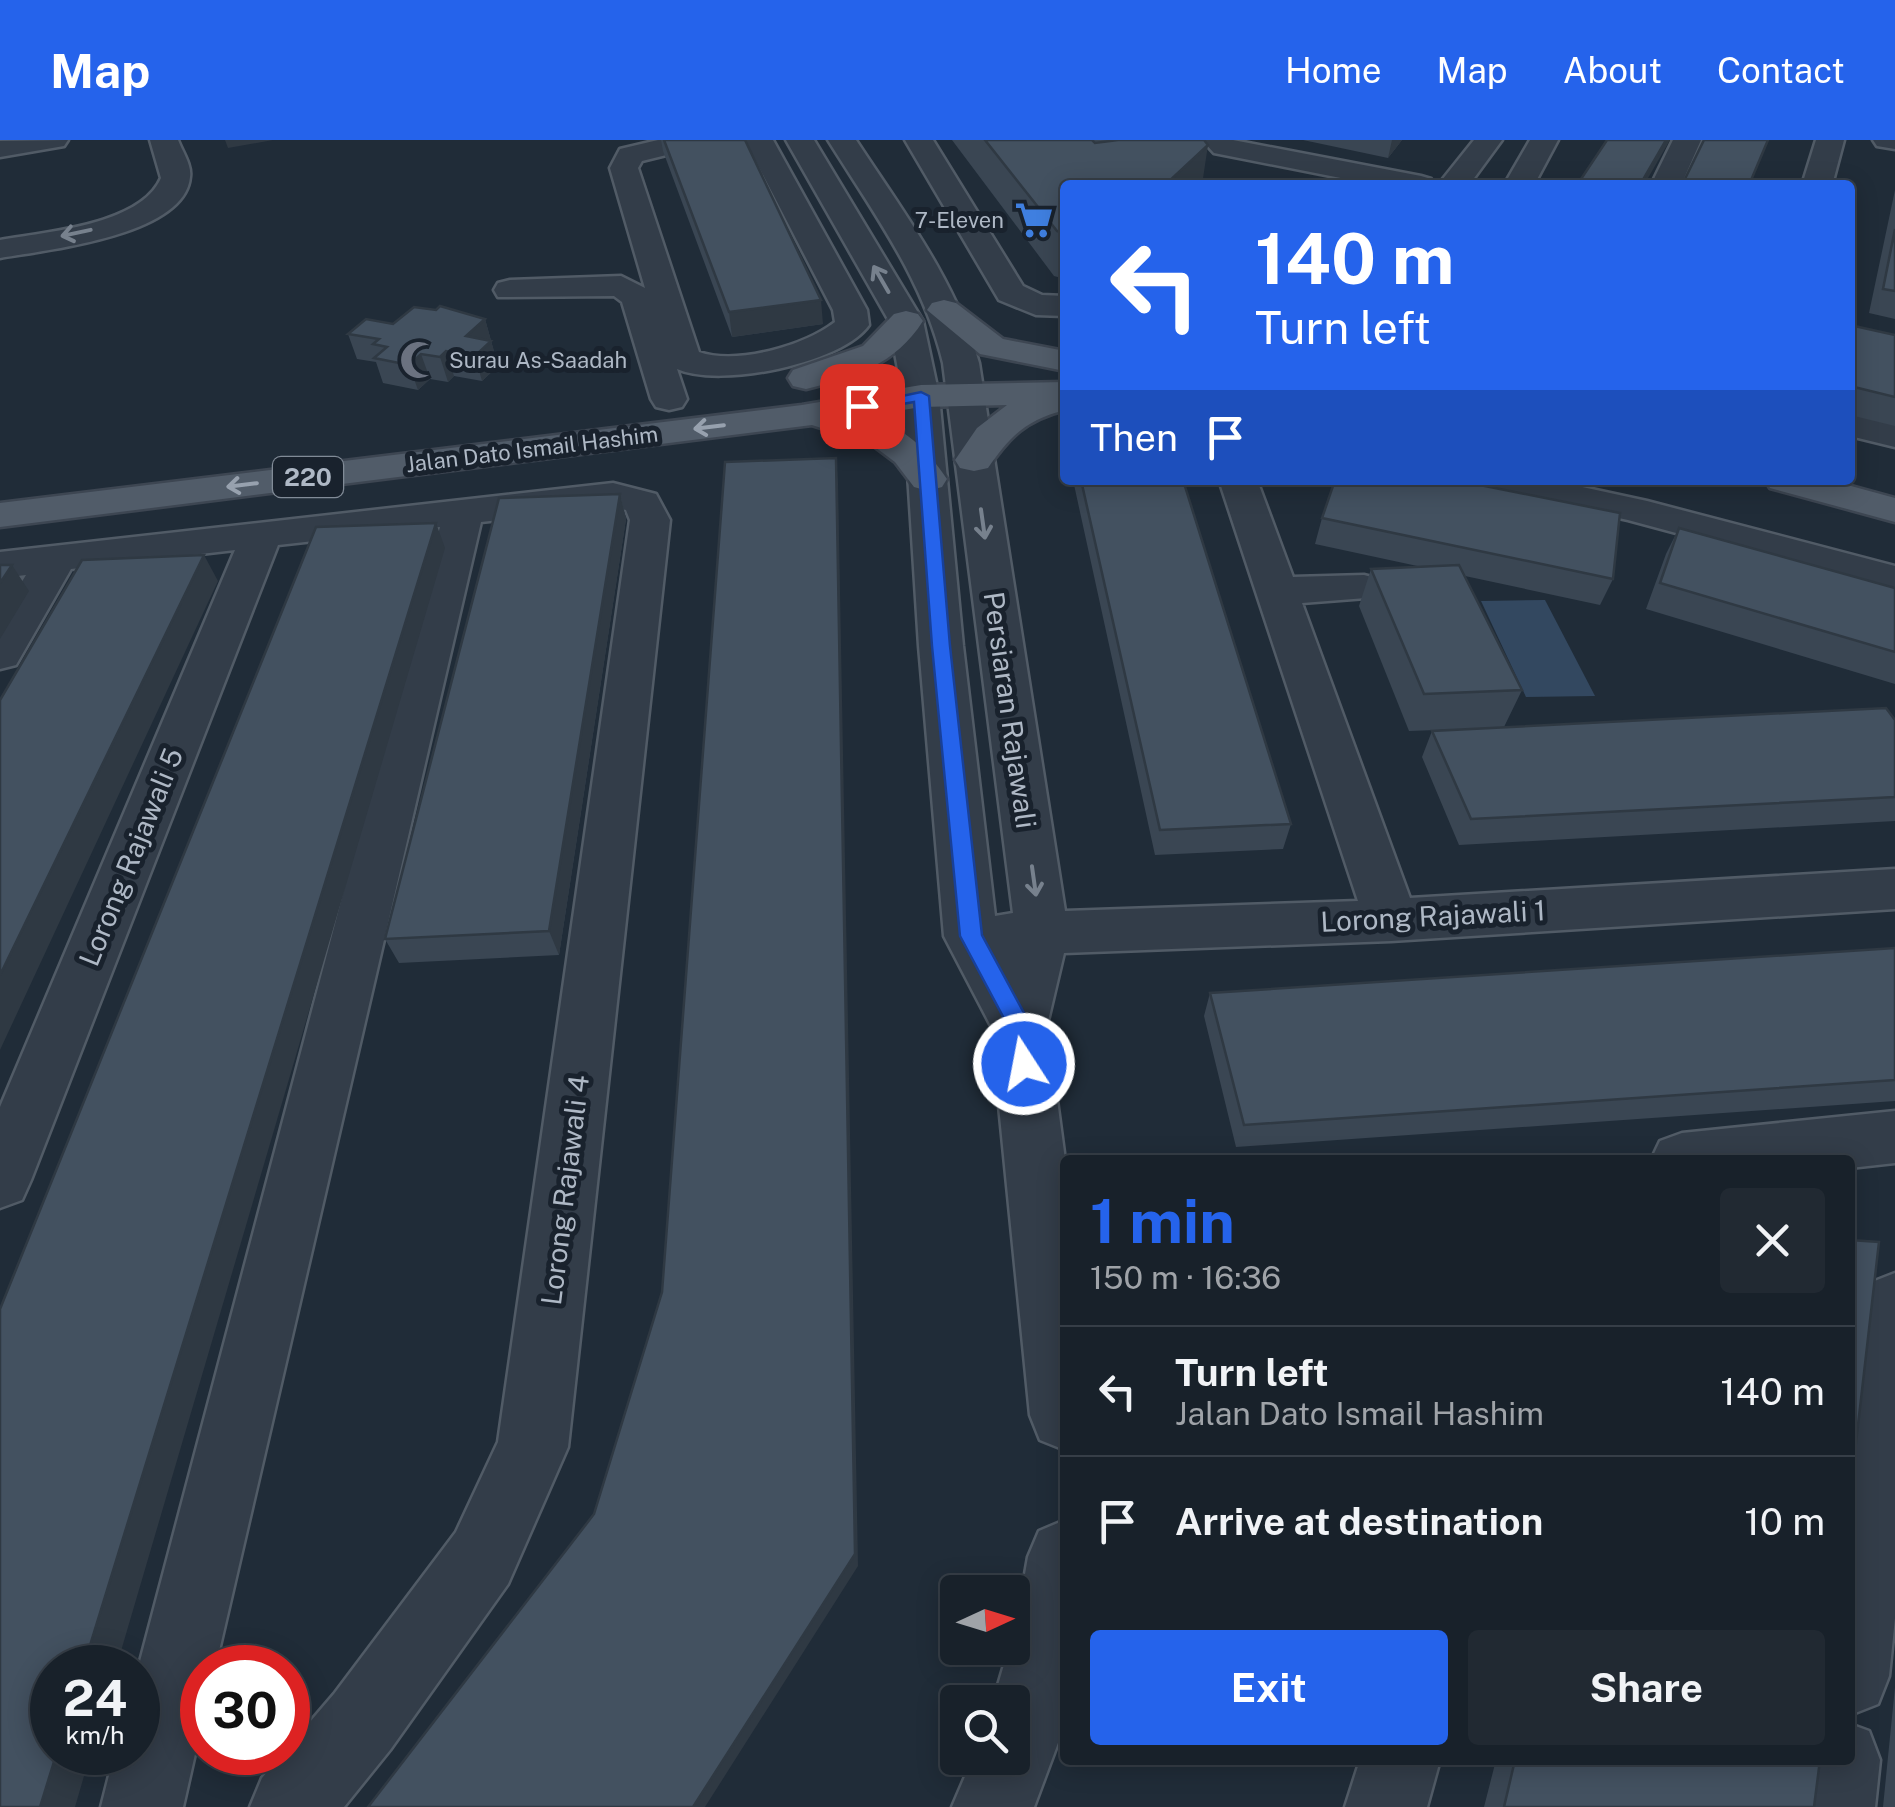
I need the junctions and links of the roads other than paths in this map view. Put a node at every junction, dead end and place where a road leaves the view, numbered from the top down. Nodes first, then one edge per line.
1 (54, 140) edge
2 (164, 140) edge
3 (693, 140) edge
4 (759, 140) edge
5 (800, 140) edge
6 (842, 140) edge
7 (919, 140) edge
8 (1189, 140) edge
9 (1216, 140) edge
10 (1488, 140) edge
11 (1544, 140) edge
12 (1687, 140) edge
13 (1830, 140) edge
14 (1887, 140) edge
15 (1895, 142) edge
16 (0, 149) edge
17 (1214, 171) dead end
18 (1395, 180) edge
19 (1457, 180) edge
20 (1521, 180) edge
21 (1668, 180) edge
22 (1818, 180) edge
23 (0, 249) edge
24 (510, 290) dead end
25 (1060, 306) edge
26 (944, 310) junction
27 (906, 321) junction
28 (1060, 361) edge
29 (1060, 363) edge
30 (806, 378) junction
31 (963, 378) junction
32 (919, 382) junction
33 (1060, 396) edge
34 (669, 399) junction
35 (1060, 399) edge
36 (802, 416) junction
37 (1855, 426) edge
38 (1895, 436) edge
39 (974, 460) junction
40 (1855, 468) edge
41 (1895, 478) edge
42 (928, 480) junction
43 (0, 482) edge
44 (1240, 485) edge
45 (1518, 485) edge
46 (1802, 485) edge
47 (464, 510) junction
48 (1895, 510) edge
49 (0, 515) edge
50 (262, 533) junction
51 (57, 558) junction
52 (0, 564) edge
53 (1895, 580) edge
54 (1364, 588) dead end
55 (1274, 591) junction
56 (0, 655) edge
57 (1895, 889) edge
58 (1391, 920) junction
59 (1042, 932) junction
60 (971, 936) junction
61 (1019, 1026) junction
62 (1895, 1137) edge
63 (1728, 1155) edge
64 (0, 1180) edge
65 (1895, 1304) edge
66 (1060, 1373) edge
67 (1060, 1592) edge
68 (1855, 1635) edge
69 (1399, 1765) edge
70 (1839, 1765) edge
71 (142, 1807) edge
72 (291, 1807) edge
73 (993, 1807) edge
74 (1386, 1807) edge
75 (1834, 1807) edge

1 - 16 street
2 -> 23 street
3 - 4 street
27 -> 5 street, Persiaran Rajawali
6 - 26 street, Persiaran Rajawali
7 - 25 street
8 - 17 street
9 - 18 street
10 - 19 street
11 - 20 street
12 - 21 street
13 - 22 street
14 - 15 street
24 - 34 street
26 - 28 main road
26 - 31 street, Persiaran Rajawali
27 - 30 main road
27 - 32 street, Persiaran Rajawali
29 - 31 main road, Jalan Dato Ismail Hashim / 220
30 - 32 main road, Jalan Dato Ismail Hashim / 220
30 - 34 main road, Jalan Dato Ismail Hashim / 220
31 - 32 main road, Jalan Dato Ismail Hashim / 220
31 - 33 main road, Jalan Dato Ismail Hashim / 220
31 - 39 street, Persiaran Rajawali
32 - 36 main road, Jalan Dato Ismail Hashim / 220
32 - 42 street, Persiaran Rajawali
34 - 43 main road, Jalan Dato Ismail Hashim / 220
35 - 39 main road
36 - 42 main road
36 -> 49 main road, Jalan Dato Ismail Hashim / 220
37 - 38 street
39 -> 59 street, Persiaran Rajawali
40 - 41 main road
42 - 60 street, Persiaran Rajawali
44 - 55 street
45 - 53 street
46 - 48 main road
47 - 50 street
47 - 71 street
47 - 72 street, Lorong Rajawali 4
50 - 51 street
50 - 64 street, Lorong Rajawali 5
51 - 52 street
51 - 56 street
54 - 55 street
55 - 58 street
57 - 58 street, Lorong Rajawali 1
58 - 59 street, Lorong Rajawali 1
59 - 60 street, Lorong Rajawali 1
59 - 61 street, Persiaran Rajawali
60 - 61 street, Persiaran Rajawali
61 - 66 street, Persiaran Rajawali
62 - 63 street
65 - 68 street
67 - 73 street
69 - 74 street
70 - 75 street

